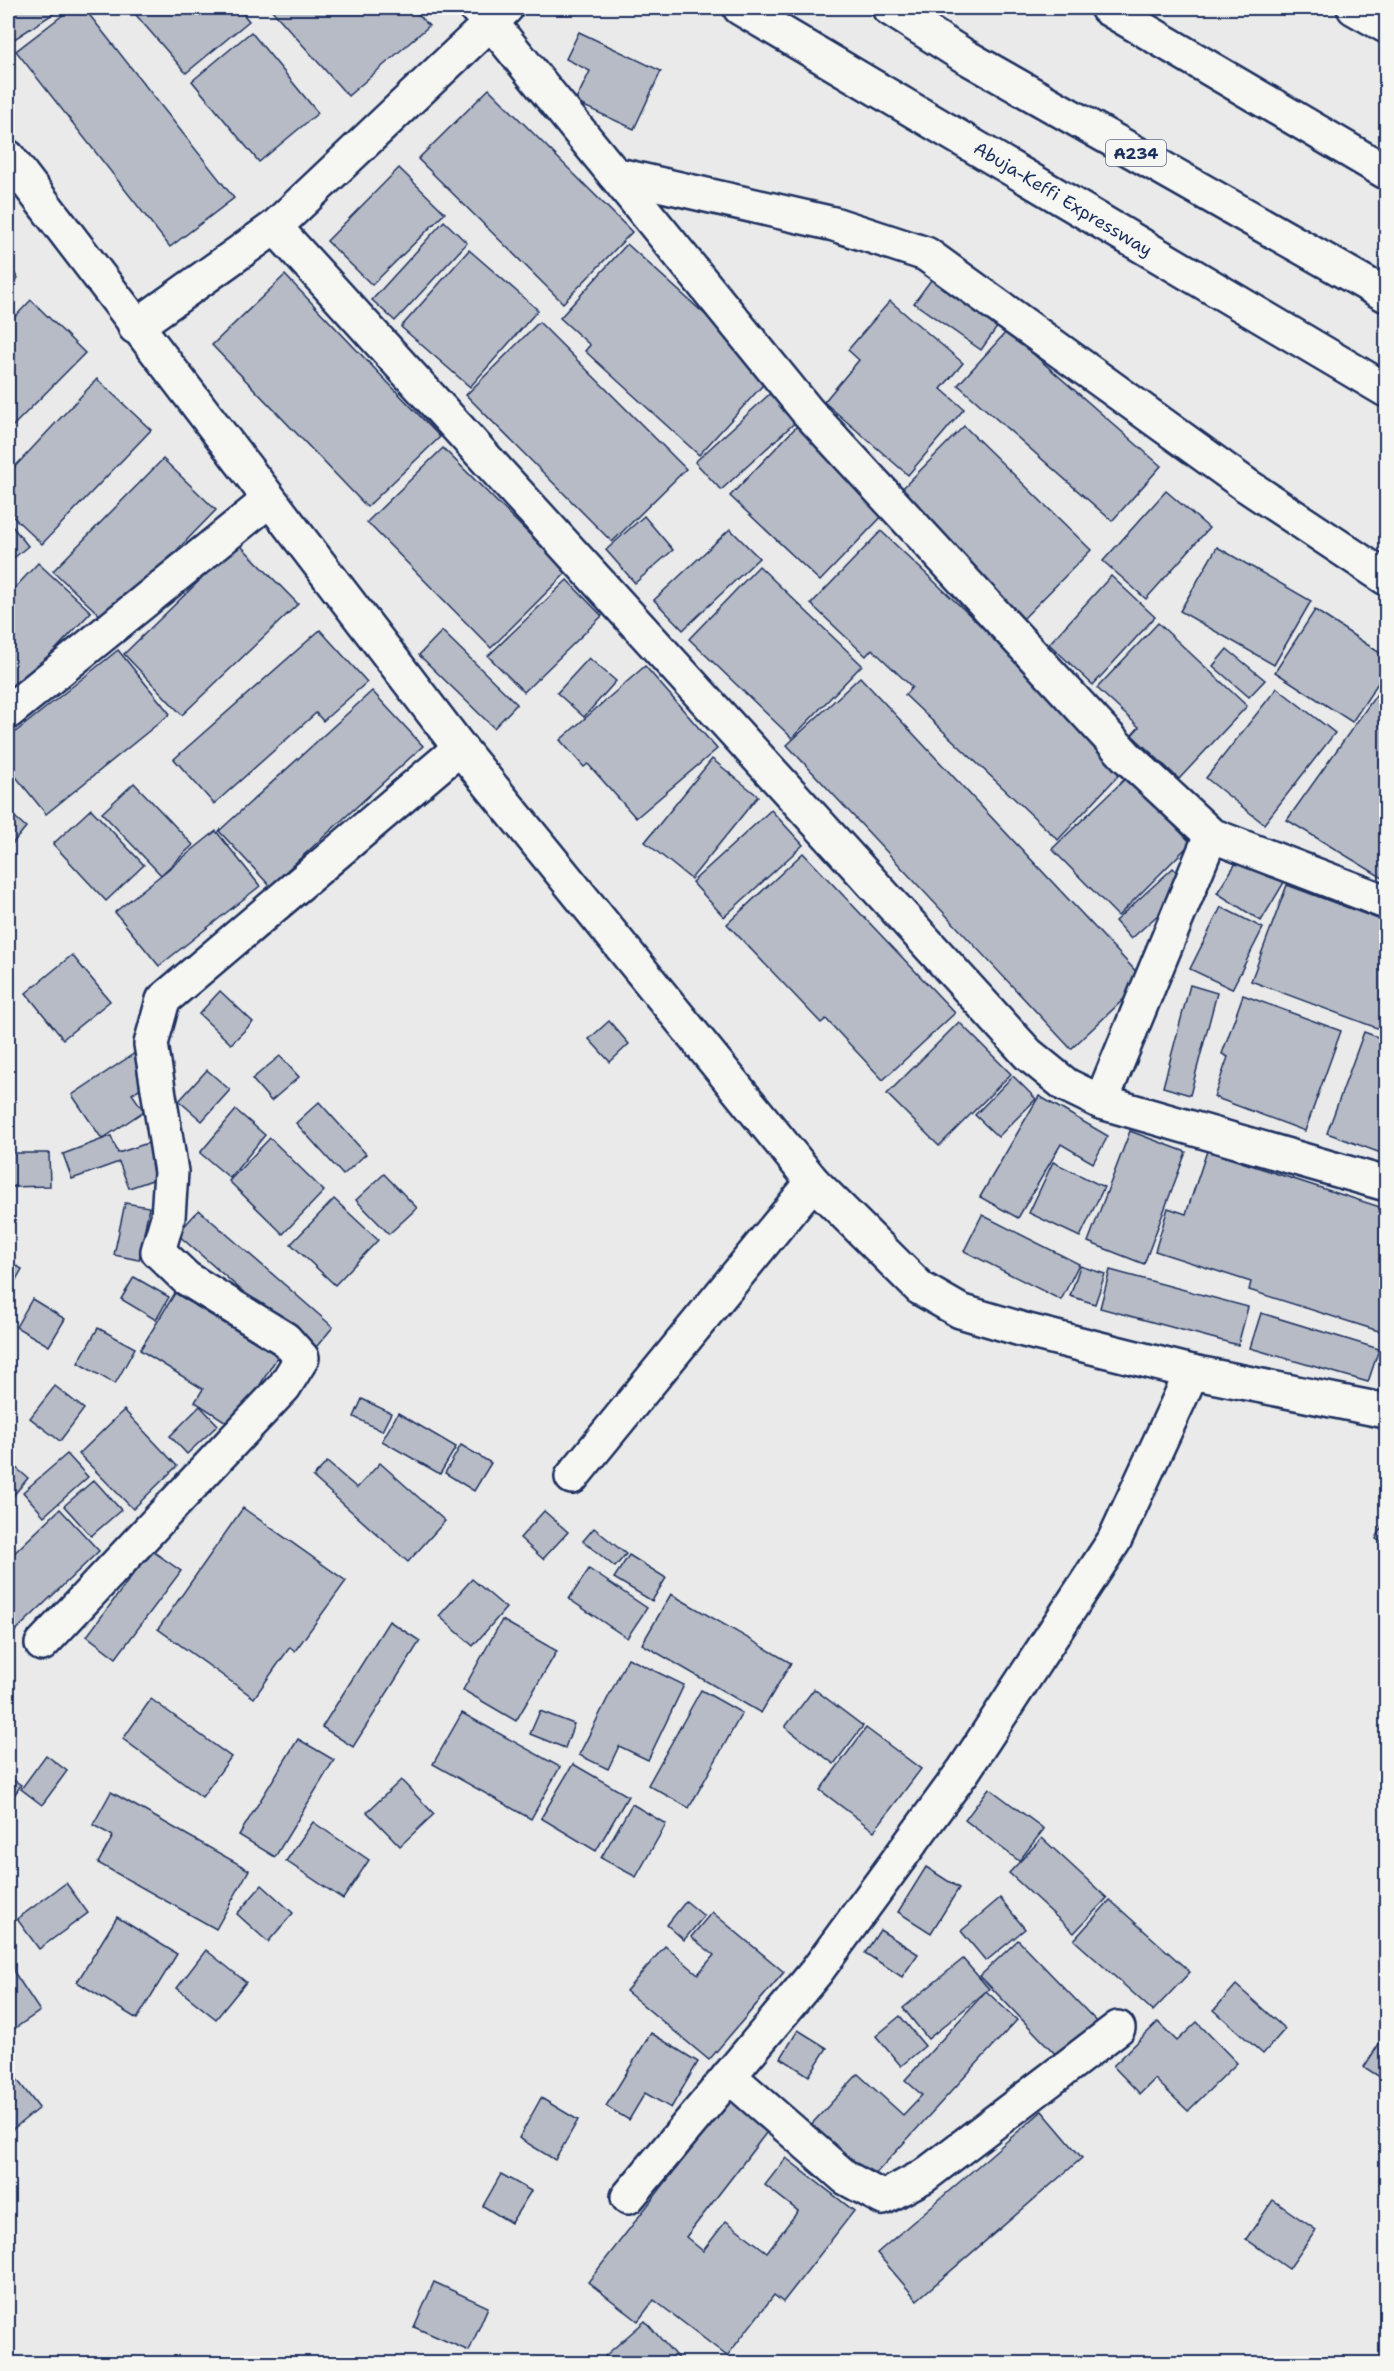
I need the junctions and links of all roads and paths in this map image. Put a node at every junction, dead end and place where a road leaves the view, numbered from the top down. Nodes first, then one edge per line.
1 (740, 8) edge
2 (889, 8) edge
3 (1107, 8) edge
4 (1354, 8) edge
5 (492, 13) edge
6 (1386, 26) edge
7 (8, 157) edge
8 (1386, 171) edge
9 (614, 174) junction
10 (275, 227) junction
11 (1386, 295) edge
12 (135, 327) junction
13 (1386, 390) edge
14 (269, 500) junction
15 (1386, 578) edge
16 (8, 712) edge
17 (460, 748) junction
18 (1212, 835) junction
19 (1386, 903) edge
20 (1101, 1102) junction
21 (813, 1182) junction
22 (1386, 1184) edge
23 (1192, 1372) junction
24 (1386, 1411) edge
25 (572, 1477) dead end
26 (42, 1644) dead end
27 (1118, 2028) dead end
28 (729, 2076) junction
29 (628, 2197) dead end

1 - 13 main road, Abuja-Keffi Expressway
2 - 11 main road, A234
3 - 8 main road
4 - 6 main road
5 - 9 main road
5 - 10 main road
7 - 12 main road
9 - 15 main road
9 - 18 main road
10 - 12 main road
10 - 20 main road
12 - 14 main road
14 - 16 main road
14 - 17 main road
17 - 21 main road
17 - 26 main road
18 - 19 main road
18 - 20 main road
20 - 22 main road
21 - 23 main road
21 - 25 main road
23 - 24 main road
23 - 28 main road
27 - 28 main road
28 - 29 main road

